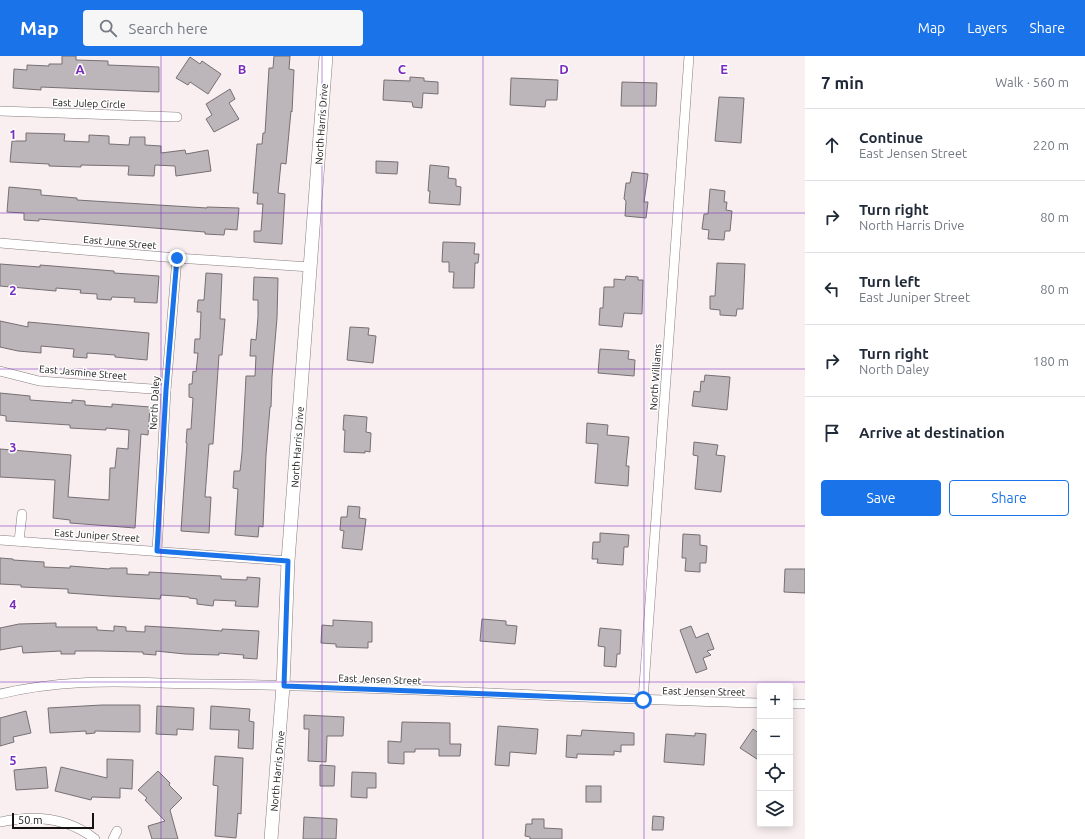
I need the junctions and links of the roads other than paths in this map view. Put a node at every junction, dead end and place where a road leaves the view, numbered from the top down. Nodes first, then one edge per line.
1 (326, 56) edge
2 (688, 56) edge
3 (0, 111) edge
4 (177, 117) dead end
5 (0, 243) edge
6 (177, 258) junction
7 (310, 267) junction
8 (0, 371) edge
9 (166, 390) junction
10 (22, 514) dead end
11 (0, 540) edge
12 (19, 541) junction
13 (157, 551) junction
14 (288, 561) junction
15 (284, 686) junction
16 (0, 694) edge
17 (643, 700) junction
18 (757, 703) edge
19 (793, 704) edge
20 (805, 704) edge
21 (0, 822) edge
22 (95, 839) edge
23 (271, 839) edge

1 - 7 street, North Harris Drive
2 - 17 street, North Williams
3 - 4 street, East Julep Circle
5 - 6 street, East June Street
6 - 7 street, East June Street
6 - 9 street, North Daley
7 - 14 street, North Harris Drive
8 - 9 street, East Jasmine Street
9 - 13 street, North Daley
10 - 12 street
11 - 12 street, East Juniper Street
12 - 13 street, East Juniper Street
13 - 14 street, East Juniper Street
14 - 15 street, North Harris Drive
15 - 16 street, East Jensen Street
15 - 17 street, East Jensen Street
15 - 23 street, North Harris Drive
17 - 18 street, East Jensen Street
19 - 20 street
21 - 22 street

